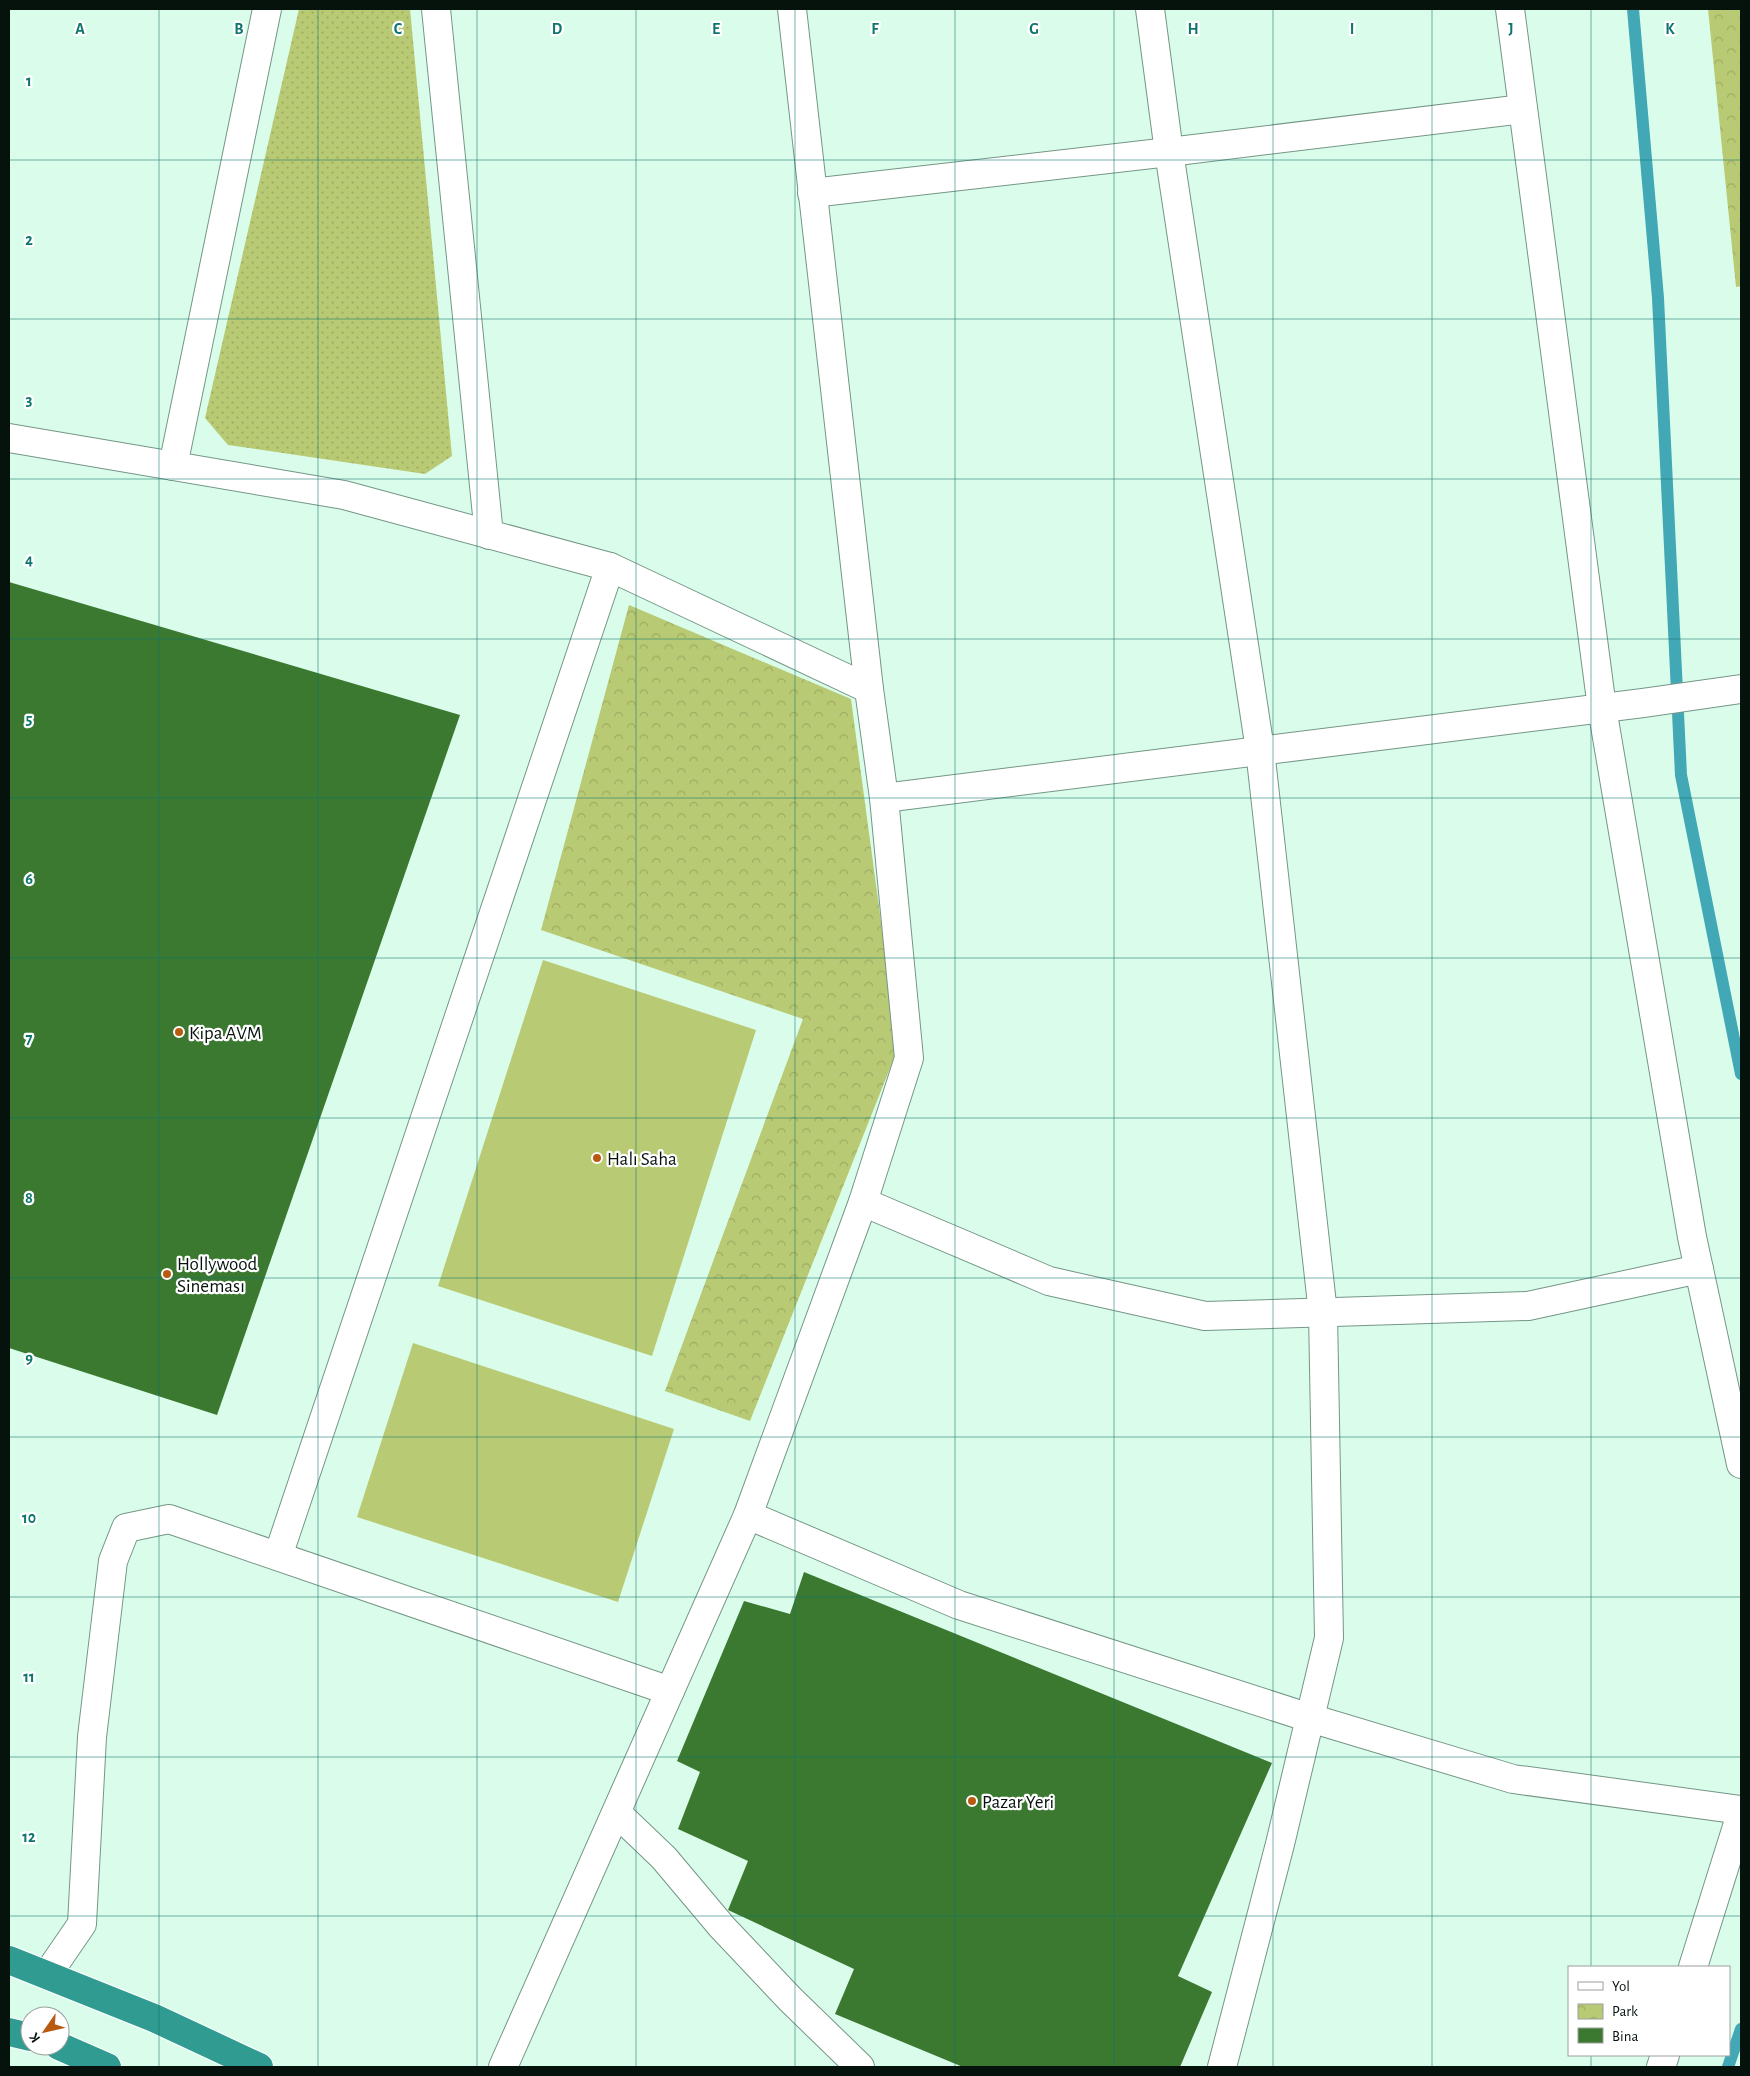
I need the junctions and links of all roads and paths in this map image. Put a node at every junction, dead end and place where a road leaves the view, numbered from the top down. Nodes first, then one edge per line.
1 (267, 9) edge
2 (436, 9) edge
3 (792, 9) edge
4 (1150, 9) edge
5 (1510, 9) edge
6 (1523, 109) junction
7 (1169, 152) junction
8 (812, 193) junction
9 (9, 438) edge
10 (174, 466) junction
11 (488, 535) junction
12 (610, 567) junction
13 (869, 689) junction
14 (1736, 690) edge
15 (1602, 708) junction
16 (1260, 750) junction
17 (884, 798) junction
18 (863, 1202) junction
19 (1699, 1269) junction
20 (1323, 1313) junction
21 (1741, 1464) edge
22 (748, 1515) junction
23 (278, 1556) junction
24 (670, 1691) junction
25 (1310, 1718) junction
26 (1741, 1812) edge
27 (617, 1813) junction
28 (9, 1960) edge
29 (1693, 1966) edge
30 (47, 1975) junction
31 (70, 2051) edge
32 (107, 2067) edge
33 (259, 2067) edge
34 (504, 2067) edge
35 (860, 2067) edge
36 (1222, 2067) edge

1 - 10 street
2 - 11 street
3 - 8 street
4 - 7 street
5 - 6 street
6 - 7 street
6 - 15 street
7 - 8 street
7 - 16 street
8 - 13 street
9 - 10 street
10 - 11 street
11 - 12 street
12 - 13 street
12 - 23 street
13 - 17 street
14 - 15 street
15 - 16 street
15 - 19 street
16 - 17 street
16 - 20 street
17 - 18 street
18 - 20 street
18 - 22 street
19 - 20 street
19 - 21 street
20 - 25 street
22 - 24 street
22 - 25 street
23 - 24 street
23 - 30 street
24 - 27 street
25 - 26 street
25 - 36 street
26 - 29 street
27 - 34 street
27 - 35 street
28 - 30 highway
30 - 33 highway
31 - 32 highway

